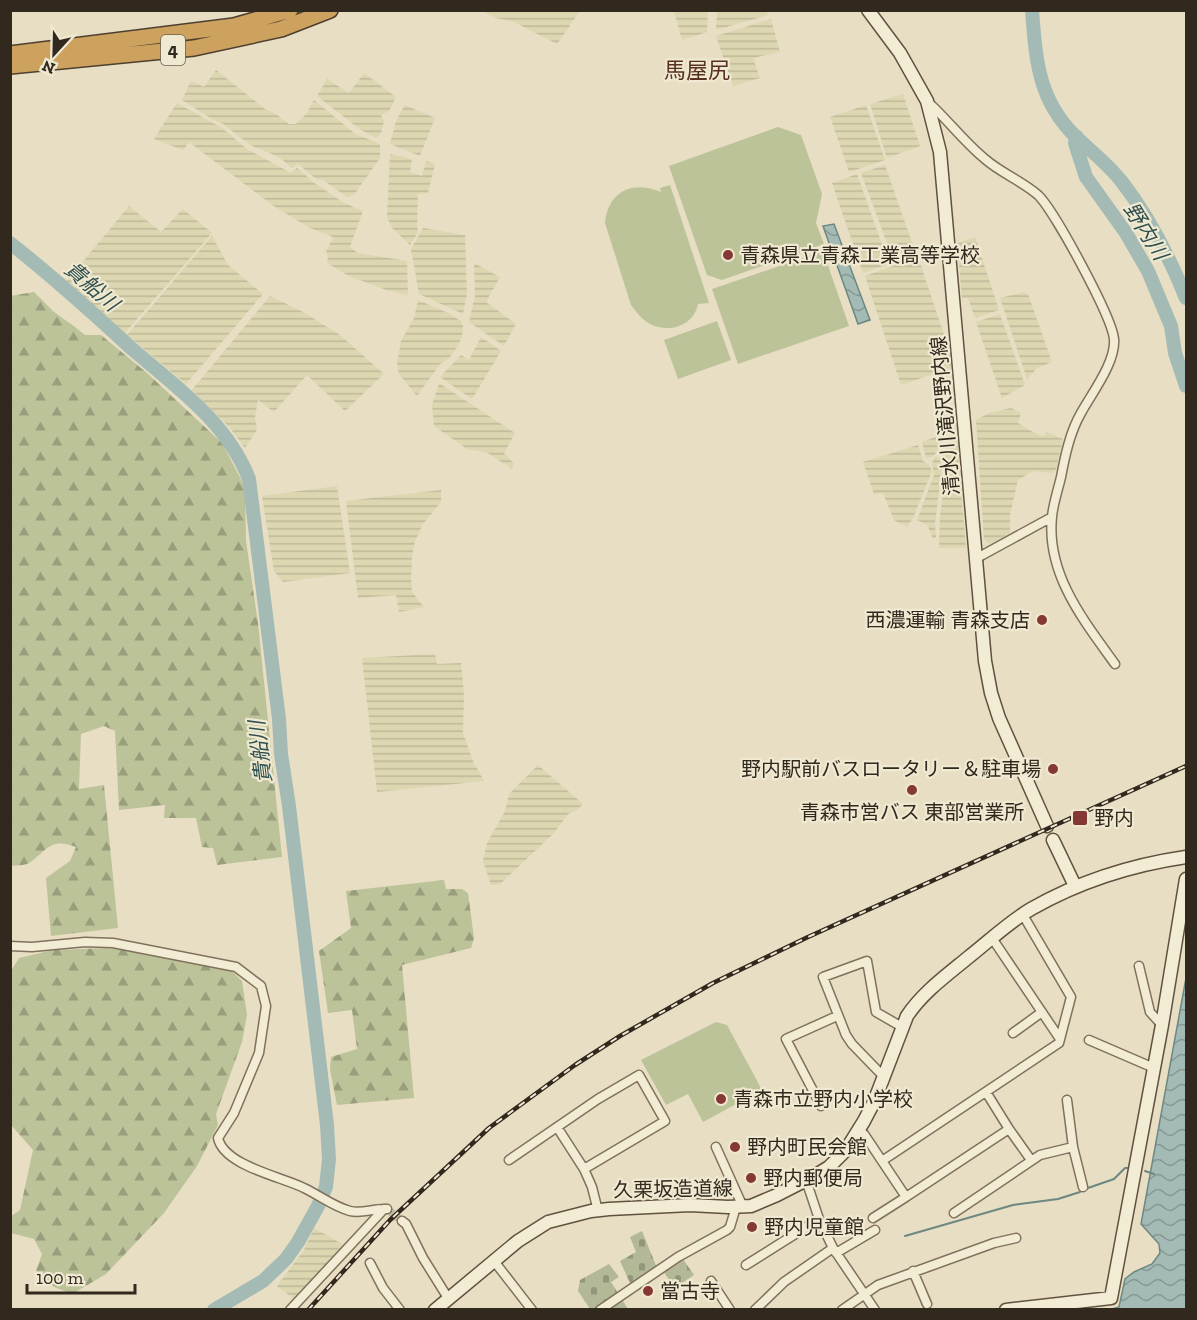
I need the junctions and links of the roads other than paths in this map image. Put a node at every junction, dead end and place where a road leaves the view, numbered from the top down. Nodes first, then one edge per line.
1 (290, 10) edge
2 (330, 10) edge
3 (868, 10) edge
4 (10, 54) edge
5 (10, 66) edge
6 (927, 101) junction
7 (1052, 517) junction
8 (977, 558) junction
9 (1115, 664) dead end
10 (1047, 826) dead end
11 (1053, 840) dead end
12 (1186, 857) edge
13 (1186, 879) edge
14 (1075, 886) junction
15 (1023, 915) junction
16 (992, 938) junction
17 (10, 945) edge
18 (1139, 966) dead end
19 (1042, 1012) junction
20 (837, 1016) junction
21 (1162, 1025) junction
22 (902, 1027) junction
23 (1013, 1033) dead end
24 (1060, 1039) junction
25 (1089, 1040) dead end
26 (1154, 1068) junction
27 (884, 1076) junction
28 (986, 1092) junction
29 (1067, 1100) dead end
30 (821, 1106) dead end
31 (557, 1127) junction
32 (859, 1130) junction
33 (1009, 1130) junction
34 (716, 1147) dead end
35 (1073, 1148) junction
36 (1031, 1160) junction
37 (509, 1161) dead end
38 (882, 1161) junction
39 (584, 1169) junction
40 (806, 1180) junction
41 (1083, 1187) dead end
42 (906, 1197) junction
43 (739, 1207) junction
44 (598, 1210) junction
45 (954, 1213) dead end
46 (873, 1218) dead end
47 (819, 1219) junction
48 (402, 1221) tunnel mouth
49 (875, 1230) dead end
50 (1016, 1238) dead end
51 (835, 1251) junction
52 (494, 1261) junction
53 (370, 1263) dead end
54 (746, 1265) dead end
55 (913, 1271) junction
56 (711, 1281) dead end
57 (865, 1294) junction
58 (448, 1298) junction
59 (927, 1304) dead end
60 (290, 1310) edge
61 (400, 1310) edge
62 (435, 1310) edge
63 (532, 1310) edge
64 (600, 1310) edge
65 (730, 1310) edge
66 (755, 1310) edge
67 (842, 1310) edge
68 (875, 1310) edge
69 (1006, 1310) edge

1 - 4 highway, 4
2 - 5 highway, 4
3 - 6 main road, 清水川滝沢野内線
6 - 7 street
6 - 8 main road, 清水川滝沢野内線
7 - 8 street
7 - 9 street
8 - 10 main road, 清水川滝沢野内線
11 - 14 main road
12 - 14 main road, 久栗坂造道線
13 - 21 main road
14 - 15 main road, 久栗坂造道線
15 - 16 main road, 久栗坂造道線
15 - 24 street
16 - 19 street
16 - 22 main road, 久栗坂造道線
17 - 60 street
18 - 21 street
19 - 23 street
19 - 24 street
20 - 22 street
20 - 27 street
20 - 30 street
21 - 26 main road
22 - 27 main road, 久栗坂造道線
24 - 28 street
25 - 26 street
26 - 69 main road
27 - 32 main road, 久栗坂造道線
28 - 33 street
28 - 38 street
29 - 35 street
31 - 37 street
31 - 39 street
31 - 39 street
32 - 38 street
32 - 40 main road, 久栗坂造道線
33 - 36 street
33 - 42 street
34 - 43 street
35 - 36 street
35 - 41 street
36 - 45 street
38 - 42 street
39 - 44 street
40 - 43 main road, 久栗坂造道線
40 - 47 street
42 - 46 street
43 - 44 main road, 久栗坂造道線
43 - 64 street
44 - 52 main road, 久栗坂造道線
47 - 51 street
47 - 54 street
48 - 58 street
49 - 51 street
50 - 55 street
51 - 57 street
51 - 66 street
52 - 58 main road, 久栗坂造道線
52 - 63 street
53 - 61 street
55 - 57 street
55 - 59 street
56 - 65 street
57 - 67 street
57 - 68 street
58 - 62 main road, 久栗坂造道線

